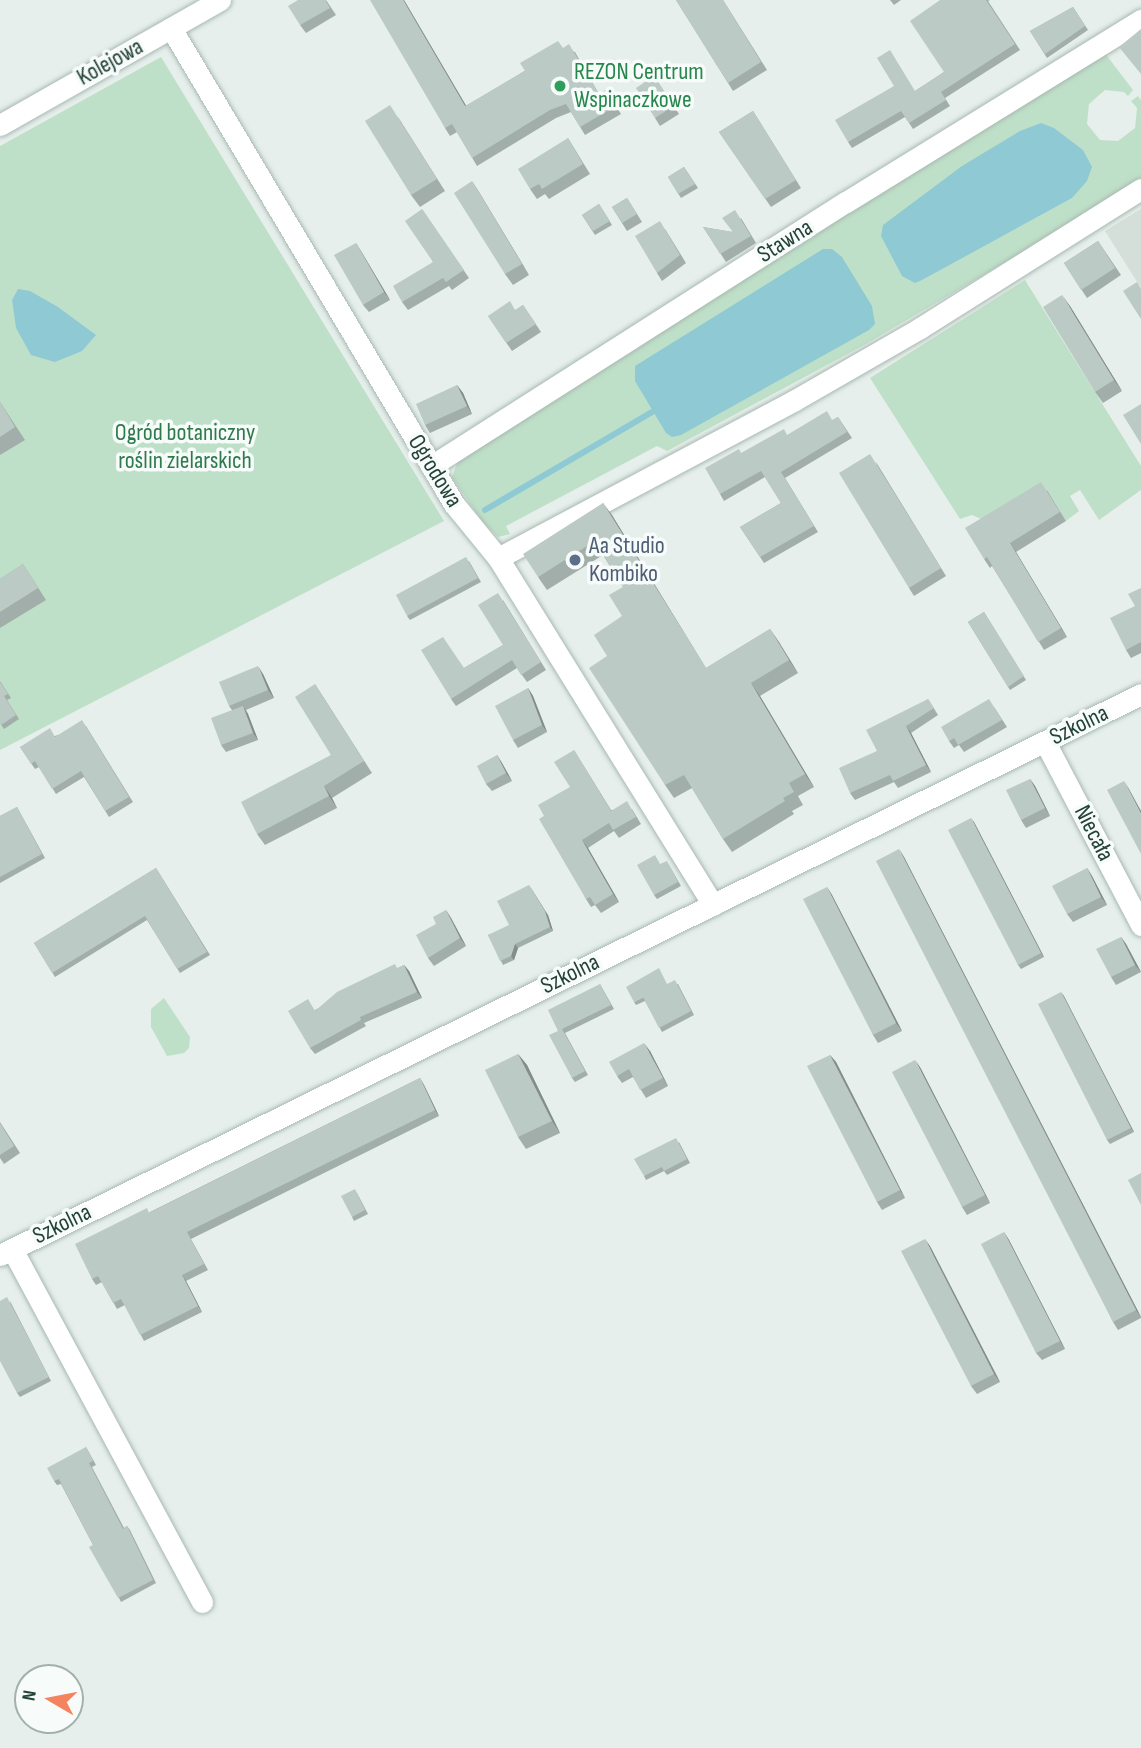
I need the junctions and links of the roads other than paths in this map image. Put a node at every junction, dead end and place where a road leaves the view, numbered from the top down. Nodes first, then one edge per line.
1 (220, 0) edge
2 (1141, 20) edge
3 (171, 28) junction
4 (0, 125) edge
5 (1141, 189) edge
6 (431, 466) junction
7 (498, 558) junction
8 (1141, 694) edge
9 (1045, 742) junction
10 (713, 905) junction
11 (1141, 925) edge
12 (6, 1252) edge
13 (202, 1602) dead end

1 - 3 street, Kolejowa
2 - 6 street, Stawna
3 - 4 street, Kolejowa
3 - 6 street, Ogrodowa
5 - 7 street
6 - 7 street, Ogrodowa
7 - 10 street, Ogrodowa
8 - 9 street, Szkolna
9 - 10 street, Szkolna
9 - 11 street, Niecała
10 - 12 street, Szkolna
12 - 13 street

